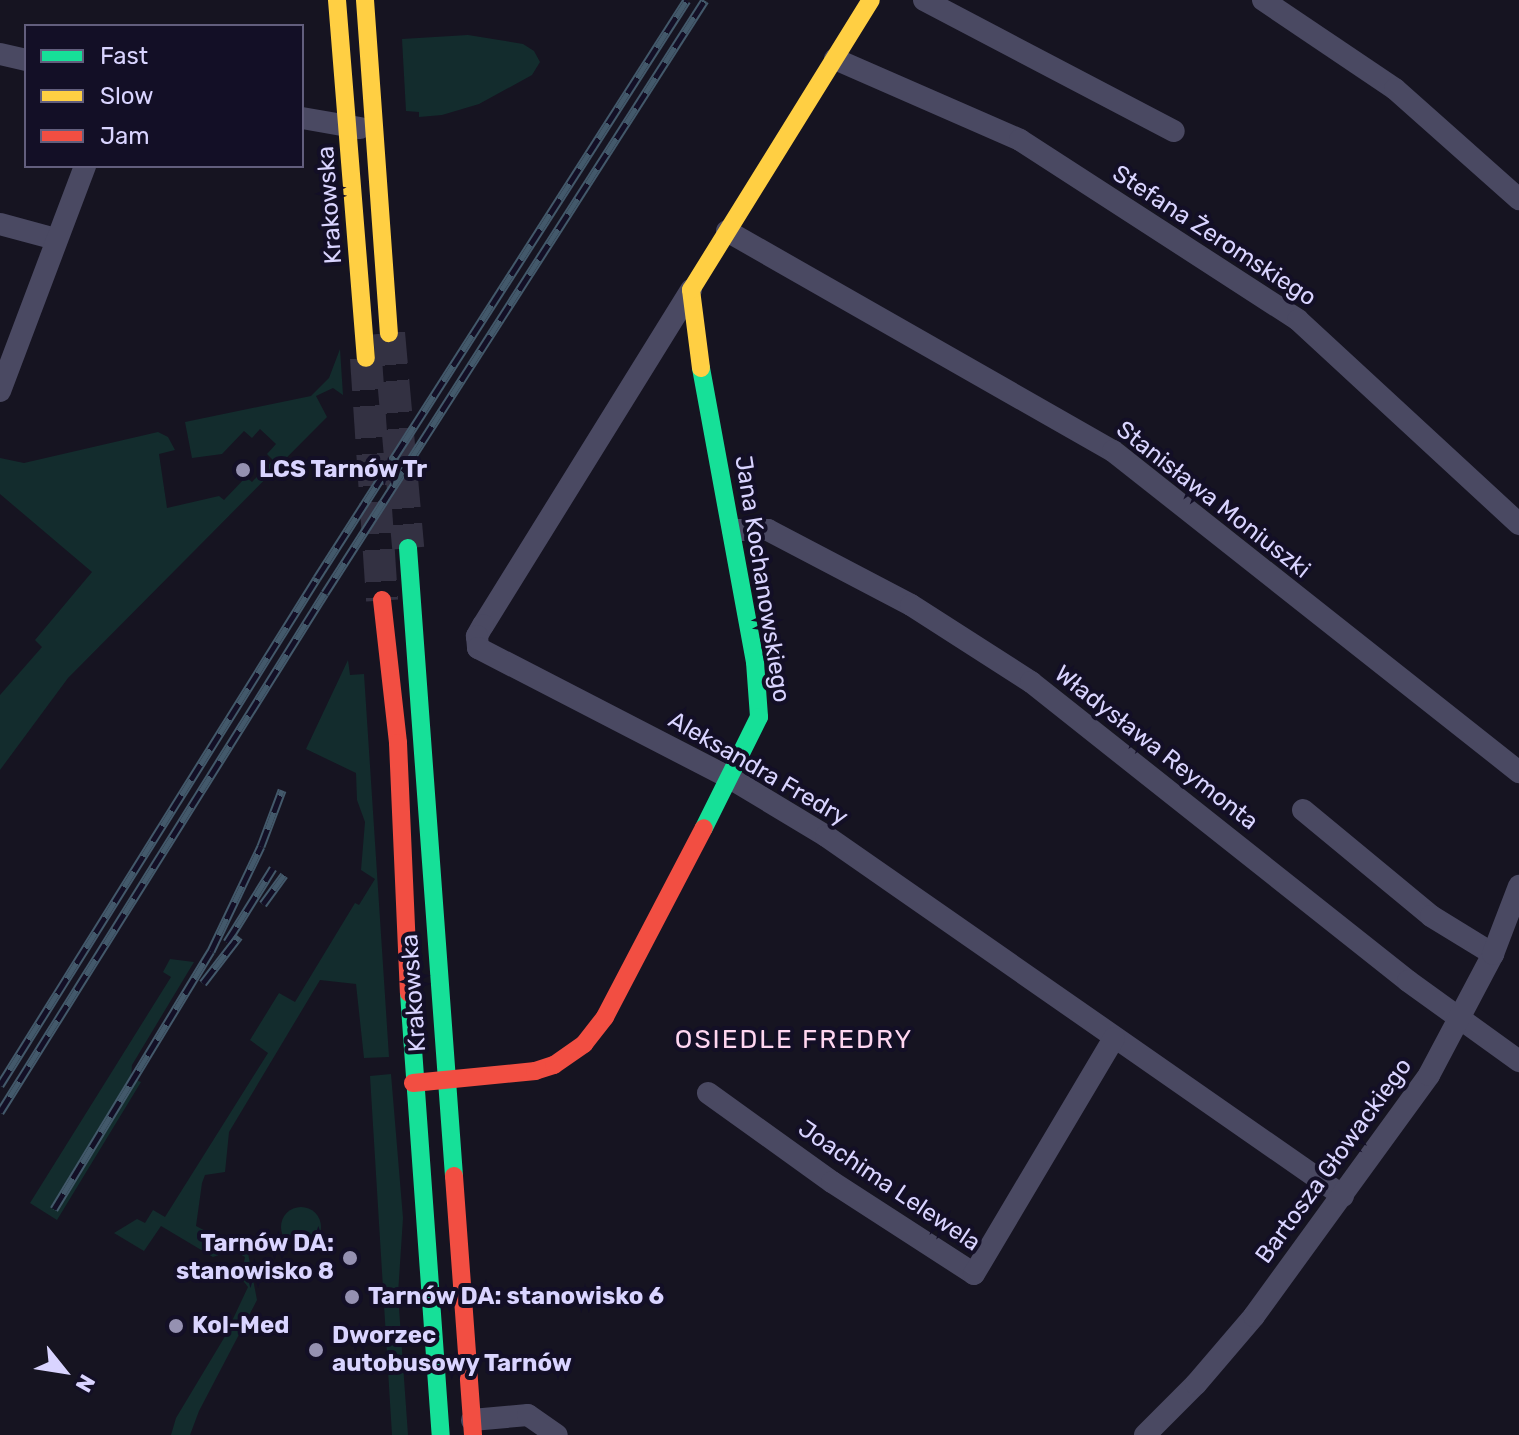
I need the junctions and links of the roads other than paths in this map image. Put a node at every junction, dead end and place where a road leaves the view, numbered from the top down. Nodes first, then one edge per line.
1 (337, 0) edge
2 (365, 0) edge
3 (871, 0) edge
4 (924, 0) edge
5 (1263, 0) edge
6 (0, 54) edge
7 (835, 59) junction
8 (24, 60) edge
9 (304, 118) edge
10 (348, 127) junction
11 (373, 128) junction
12 (1174, 131) dead end
13 (84, 168) edge
14 (1519, 199) edge
15 (0, 224) edge
16 (727, 231) junction
17 (56, 239) junction
18 (691, 290) junction
19 (389, 333) tunnel mouth
20 (366, 358) tunnel mouth
21 (0, 391) edge
22 (1519, 524) edge
23 (733, 530) junction
24 (408, 548) tunnel mouth
25 (382, 600) tunnel mouth
26 (1519, 772) edge
27 (730, 778) junction
28 (1303, 810) dead end
29 (1519, 886) edge
30 (1493, 954) junction
31 (1461, 1020) junction
32 (1114, 1038) junction
33 (1519, 1061) edge
34 (445, 1081) junction
35 (413, 1083) junction
36 (708, 1093) dead end
37 (1343, 1196) junction
38 (472, 1428) edge
39 (441, 1435) edge
40 (557, 1435) edge
41 (1145, 1435) edge

1 - 10 street, Krakowska
2 - 11 street, Krakowska
3 - 7 street
4 - 12 street
5 - 14 street
6 - 8 street
7 - 16 street
7 - 22 street, Stefana Żeromskiego
9 - 10 street
10 - 11 street
10 - 20 street, Krakowska
11 - 19 street, Krakowska
13 - 17 street
15 - 17 street
16 - 18 street
16 - 26 street, Stanisława Moniuszki
17 - 21 street
18 - 23 street, Jana Kochanowskiego
18 - 27 street, Aleksandra Fredry
23 - 27 street, Jana Kochanowskiego
23 - 31 street, Władysława Reymonta
24 - 34 street, Krakowska
25 - 35 street, Krakowska
27 - 32 street, Aleksandra Fredry
27 - 34 street, Jana Kochanowskiego
28 - 30 street
29 - 30 street, Bartosza Głowackiego
30 - 31 street, Bartosza Głowackiego
31 - 33 street, Władysława Reymonta
31 - 37 street, Bartosza Głowackiego
32 - 36 street, Joachima Lelewela
32 - 37 street, Aleksandra Fredry
34 - 35 street, Jana Kochanowskiego
34 - 38 street, Krakowska
35 - 39 street, Krakowska
37 - 41 street, Bartosza Głowackiego
38 - 40 street

